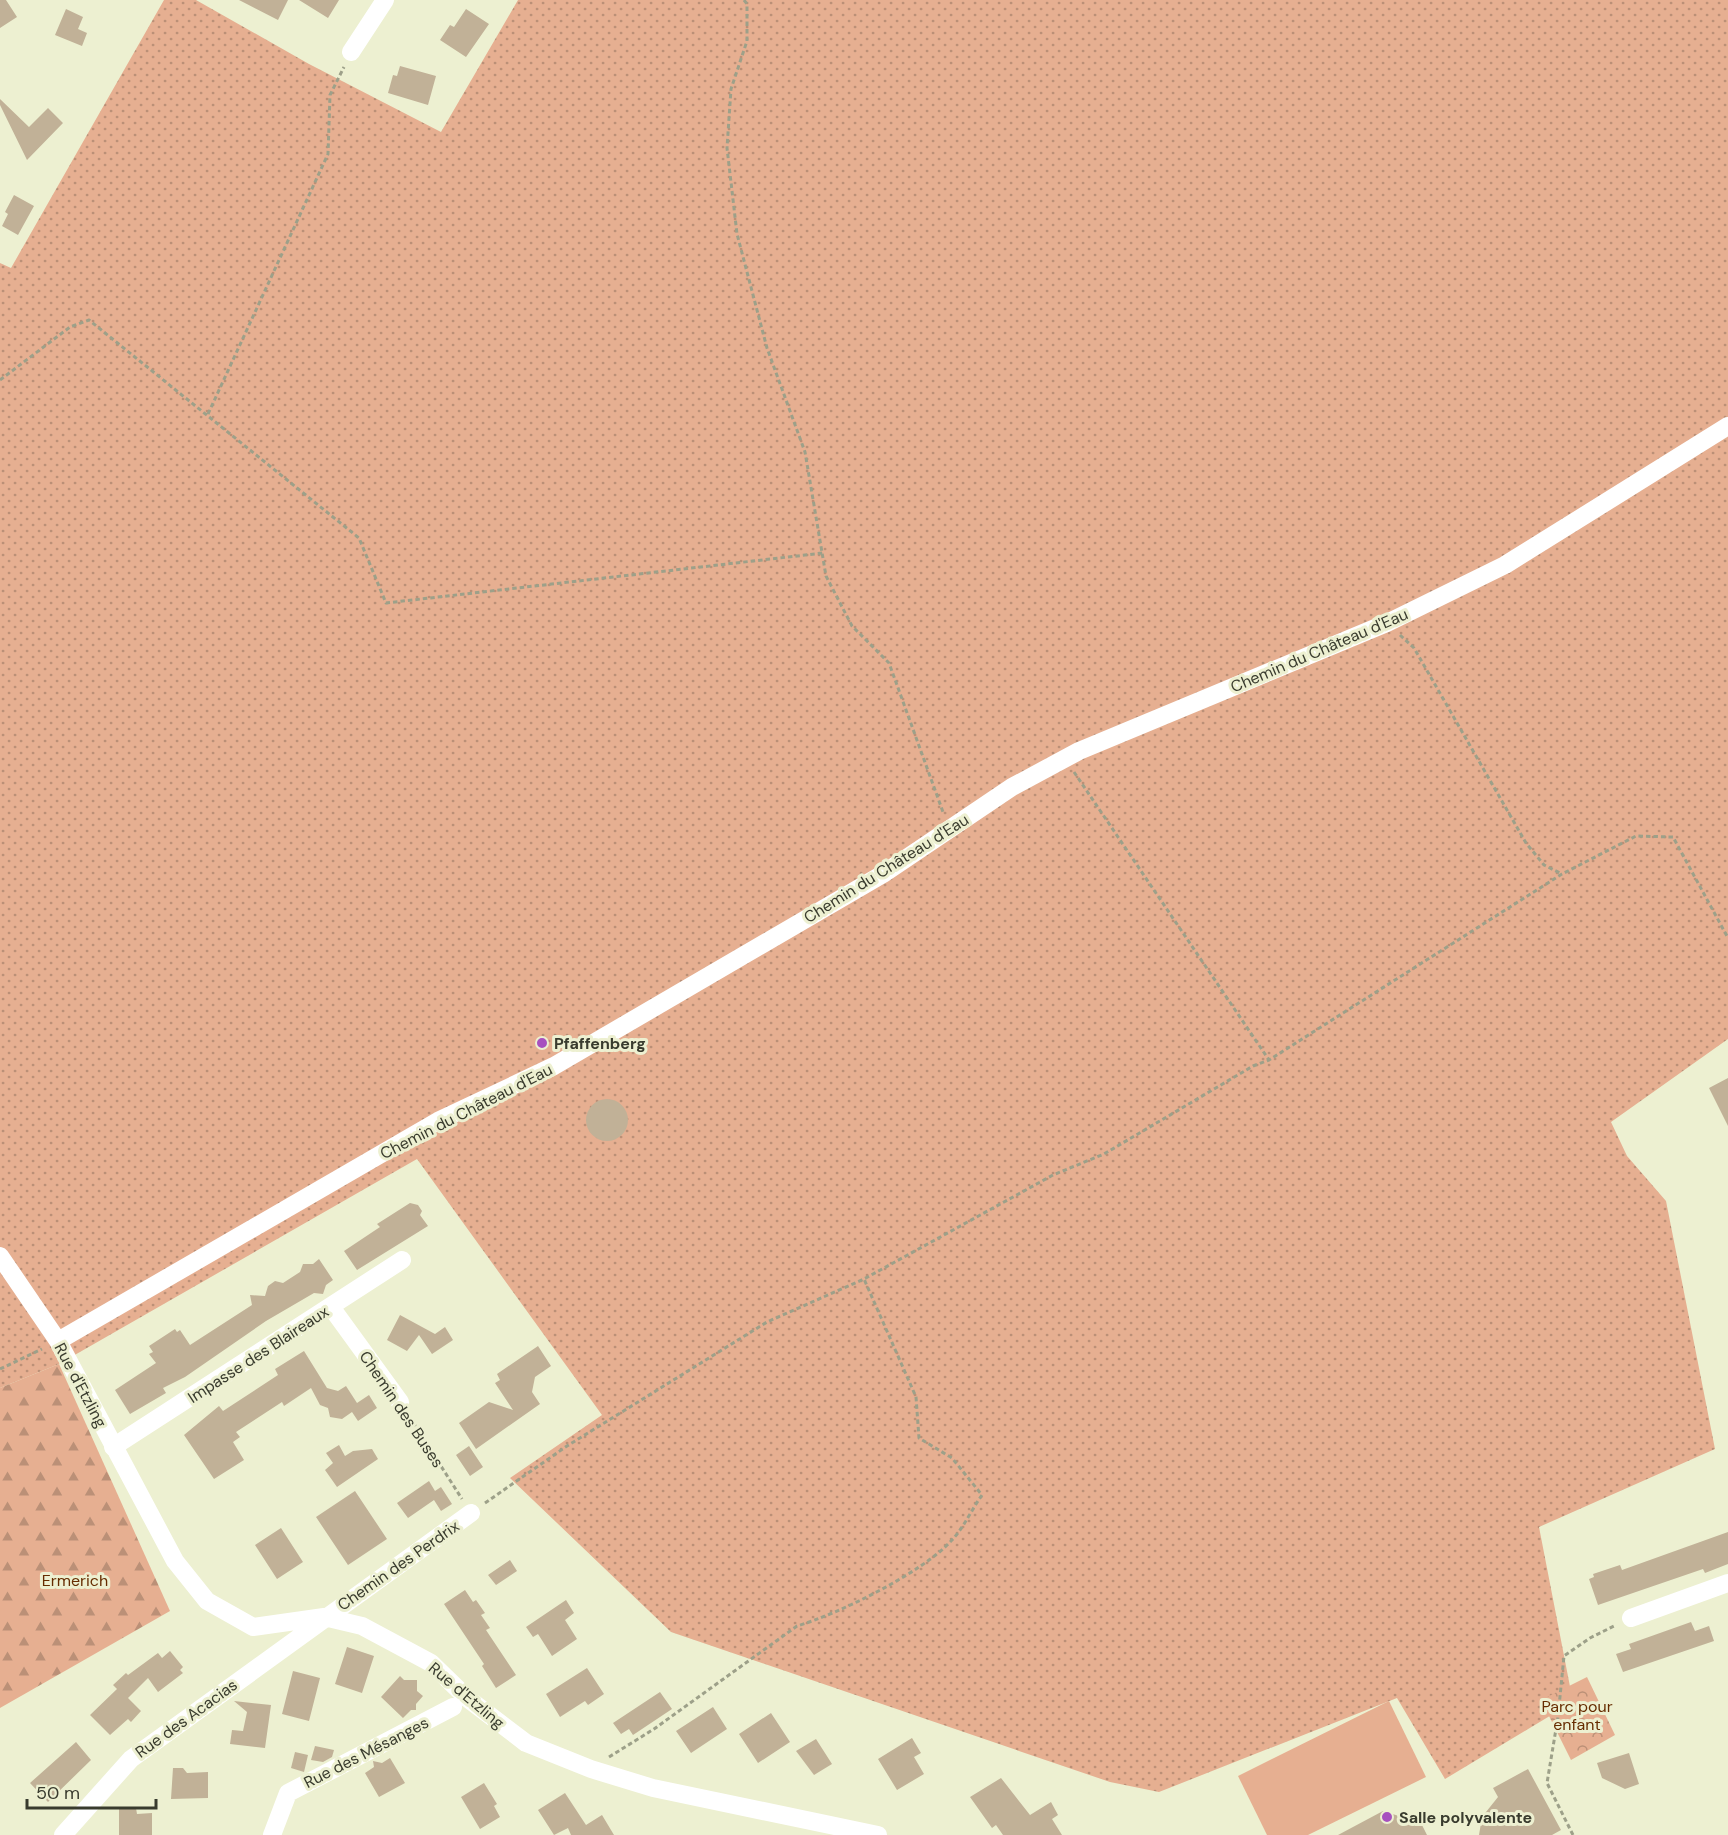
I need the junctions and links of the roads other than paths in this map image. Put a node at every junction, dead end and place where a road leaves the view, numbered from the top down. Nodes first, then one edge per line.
1 (385, 0) edge
2 (351, 52) road end
3 (1728, 426) edge
4 (0, 1256) edge
5 (402, 1260) dead end
6 (331, 1307) junction
7 (58, 1341) junction
8 (400, 1402) road end
9 (113, 1447) junction
10 (471, 1513) road end
11 (1728, 1583) edge
12 (324, 1617) junction
13 (1631, 1617) road end
14 (453, 1707) dead end
15 (63, 1835) edge
16 (272, 1835) edge
17 (878, 1835) edge

1 - 2 street
3 - 7 street, Chemin du Château d'Eau
4 - 7 street, Rue d'Etzling
5 - 6 street, Impasse des Blaireaux
6 - 8 street, Chemin des Buses
6 - 9 street, Impasse des Blaireaux
7 - 9 street, Rue d'Etzling
9 - 12 street, Rue d'Etzling
10 - 12 street, Chemin des Perdrix
11 - 13 street
12 - 15 street, Rue des Acacias
12 - 17 street, Rue d'Etzling
14 - 16 street, Rue des Mésanges

